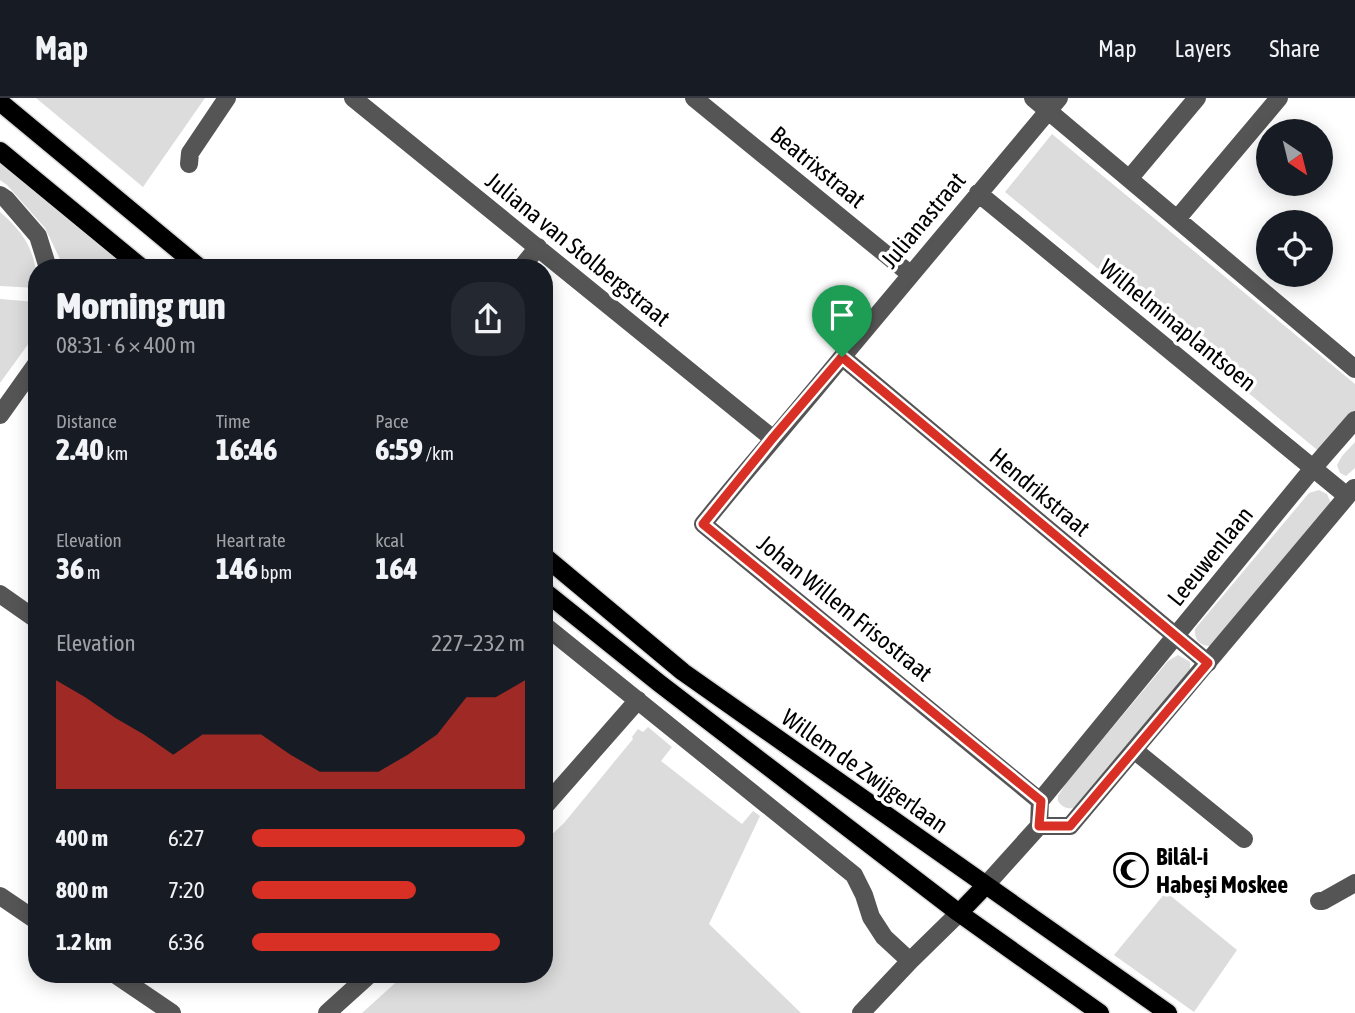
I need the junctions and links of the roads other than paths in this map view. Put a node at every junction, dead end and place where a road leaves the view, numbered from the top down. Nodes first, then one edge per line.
1 (227, 98) edge
2 (353, 98) edge
3 (694, 98) edge
4 (1032, 98) edge
5 (1197, 98) edge
6 (1279, 98) edge
7 (0, 103) edge
8 (1053, 104) edge
9 (0, 151) edge
10 (189, 164) dead end
11 (1129, 178) junction
12 (978, 193) junction
13 (0, 195) edge
14 (1177, 219) junction
15 (538, 247) junction
16 (45, 259) edge
17 (131, 259) edge
18 (189, 259) edge
19 (528, 259) edge
20 (553, 259) edge
21 (553, 259) edge
22 (910, 274) junction
23 (842, 357) junction
24 (1355, 369) edge
25 (28, 376) edge
26 (0, 415) edge
27 (1355, 420) edge
28 (772, 439) junction
29 (1314, 467) junction
30 (1351, 491) edge
31 (553, 564) edge
32 (0, 594) edge
33 (553, 598) edge
34 (28, 614) edge
35 (553, 632) edge
36 (1176, 637) junction
37 (1208, 663) junction
38 (638, 700) junction
39 (1134, 750) junction
40 (553, 797) edge
41 (1041, 801) junction
42 (1039, 826) junction
43 (1244, 839) dead end
44 (1355, 883) edge
45 (985, 886) junction
46 (0, 896) edge
47 (1319, 901) dead end
48 (959, 913) junction
49 (28, 915) edge
50 (910, 961) junction
51 (128, 983) edge
52 (360, 983) edge
53 (173, 1013) edge
54 (327, 1013) edge
55 (861, 1013) edge
56 (1100, 1013) edge
57 (1168, 1013) edge

1 - 10 street
2 - 15 street, Juliana van Stolbergstraat
3 - 22 street, Beatrixstraat
4 - 8 street
5 - 11 street
6 - 14 street
7 - 18 main road
8 - 11 street
8 - 12 street, Julianastraat
9 - 17 main road
11 - 14 street
12 - 22 street, Julianastraat
12 - 29 street, Wilhelminaplantsoen
13 - 16 street
14 - 24 street
15 - 19 street
15 - 21 street, Juliana van Stolbergstraat
20 - 28 street, Juliana van Stolbergstraat
22 - 23 street, Julianastraat
23 - 28 street, Julianastraat
23 - 36 street, Hendrikstraat
25 - 26 street
27 - 29 street, Leeuwenlaan
28 - 41 street, Johan Willem Frisostraat
29 - 30 street, Wilhelminaplantsoen
29 - 36 street, Leeuwenlaan
30 - 37 street
31 - 45 main road, Willem de Zwijgerlaan
32 - 34 street
33 - 48 main road
35 - 38 street
36 - 37 street, Hendrikstraat
36 - 41 street, Leeuwenlaan
37 - 39 street
38 - 40 street
38 - 50 street
39 - 42 street
39 - 43 street
41 - 42 street
42 - 45 street
44 - 47 street
45 - 48 main road
45 - 57 main road, Willem de Zwijgerlaan
46 - 49 street
48 - 50 street
48 - 56 main road
50 - 55 street
51 - 53 street
52 - 54 street

